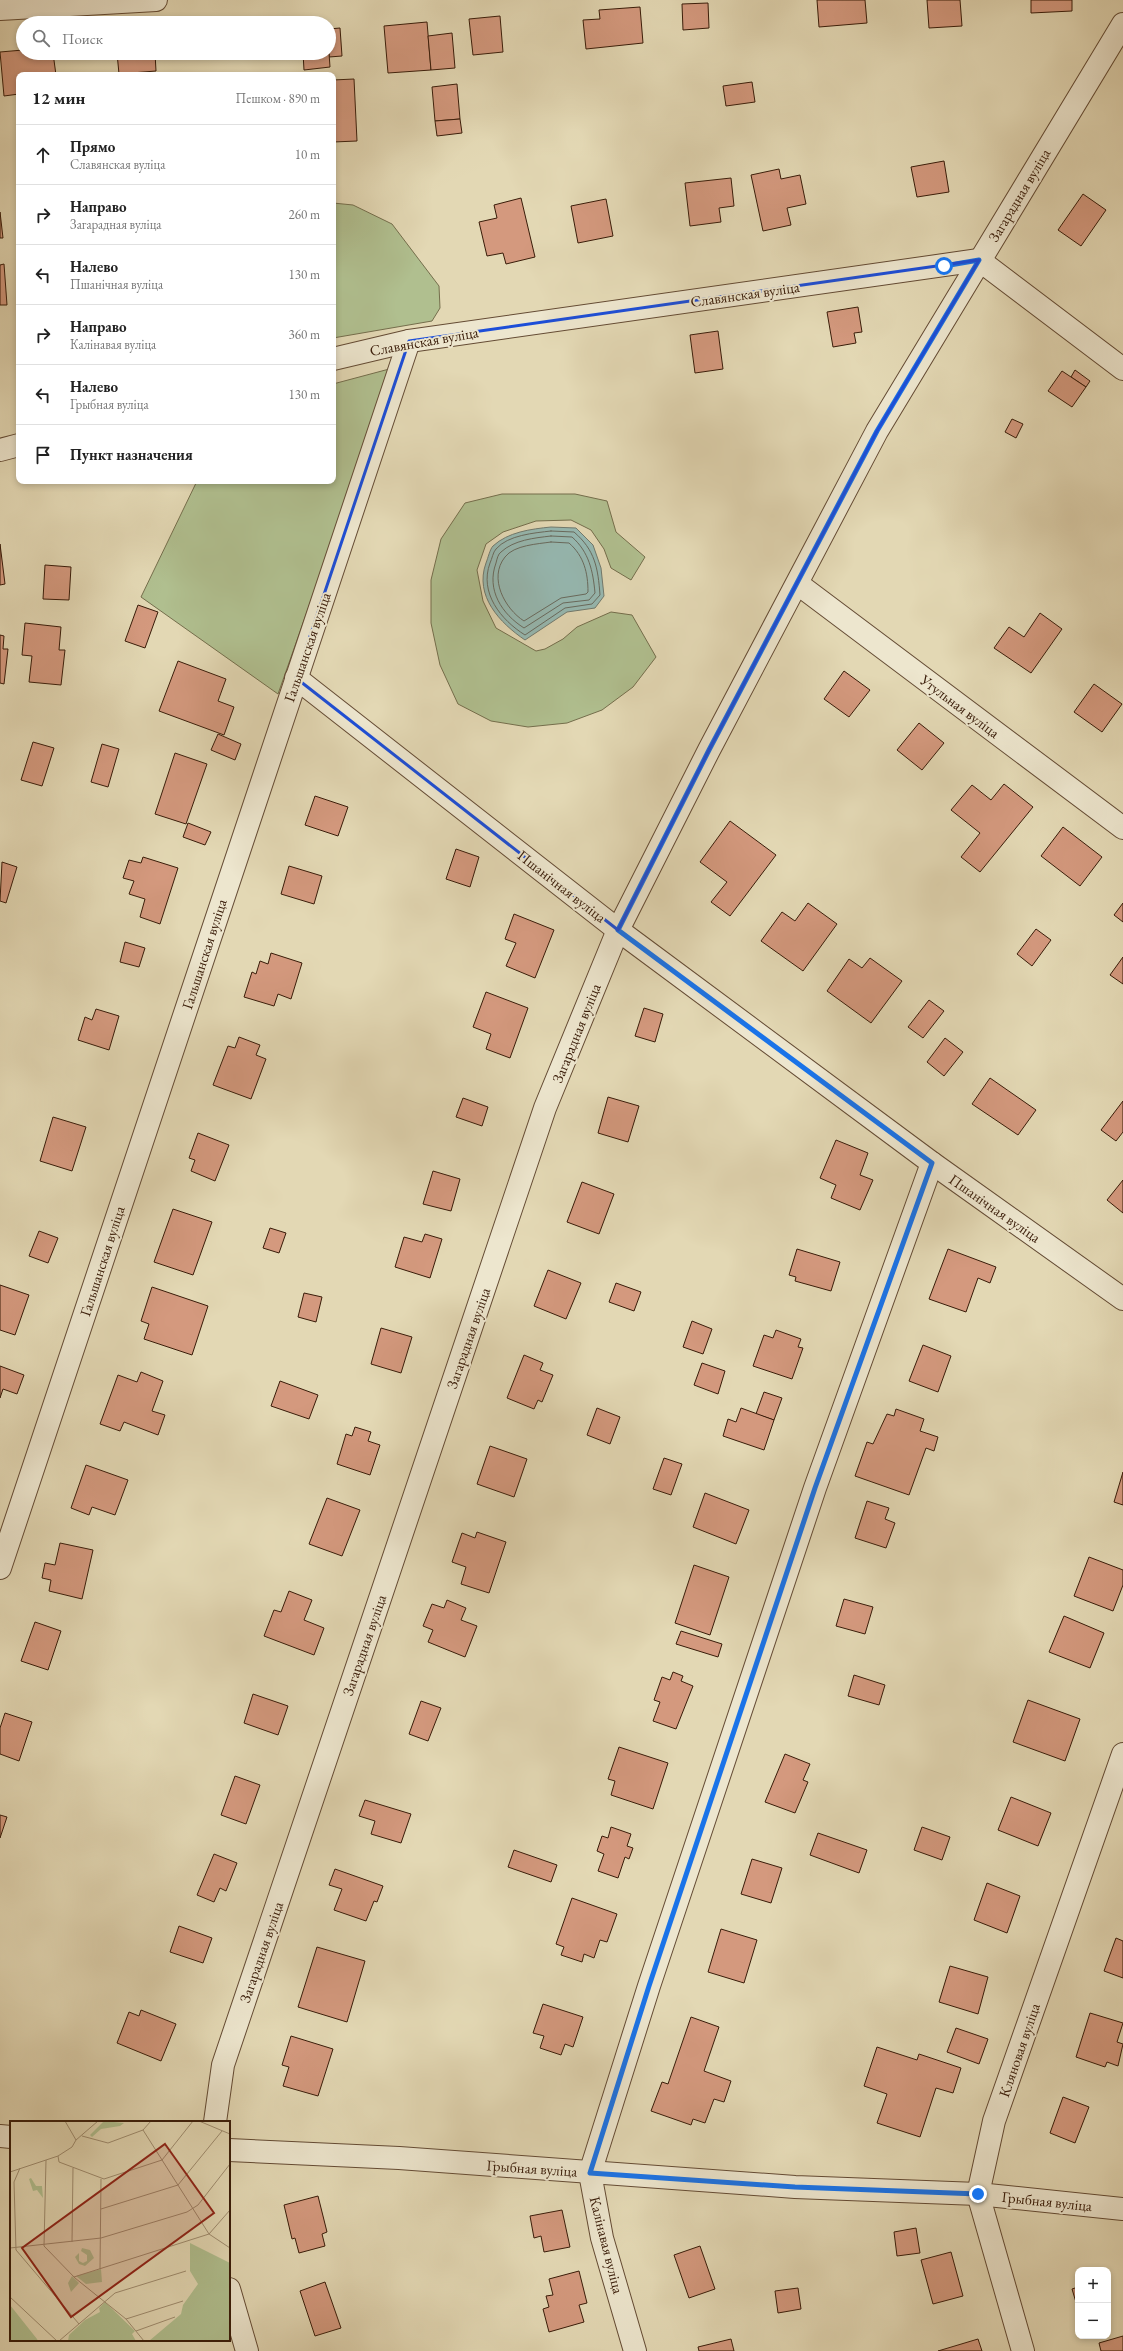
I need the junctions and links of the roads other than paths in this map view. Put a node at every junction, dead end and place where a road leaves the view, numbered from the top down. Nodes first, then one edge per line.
1 (156, 0) edge
2 (0, 9) edge
3 (1123, 24) edge
4 (979, 260) junction
5 (409, 341) junction
6 (336, 358) edge
7 (1123, 369) edge
8 (16, 445) edge
9 (0, 450) edge
10 (798, 584) junction
11 (296, 678) junction
12 (1123, 828) edge
13 (618, 930) junction
14 (932, 1163) junction
15 (1123, 1299) edge
16 (0, 1568) edge
17 (1123, 1754) edge
18 (215, 2121) edge
19 (0, 2136) edge
20 (10, 2137) edge
21 (230, 2150) edge
22 (590, 2173) junction
23 (978, 2194) junction
24 (1123, 2209) edge
25 (230, 2292) edge
26 (247, 2351) edge
27 (635, 2351) edge
28 (1023, 2351) edge

1 - 2 street
3 - 4 street, Загарадная вуліца
4 - 5 street, Славянская вуліца
4 - 7 street
4 - 10 street, Загарадная вуліца
5 - 6 street, Славянская вуліца
5 - 11 street, Гальшанская вуліца
8 - 9 street
10 - 12 street, Утульная вуліца
10 - 13 street, Загарадная вуліца
11 - 13 street, Пшанічная вуліца
11 - 16 street, Гальшанская вуліца
13 - 14 street, Пшанічная вуліца
13 - 18 street, Загарадная вуліца
14 - 15 street, Пшанічная вуліца
14 - 22 street, Калінавая вуліца
17 - 23 street, Кляновая вуліца
19 - 20 street
21 - 22 street, Грыбная вуліца
22 - 23 street, Грыбная вуліца
22 - 27 street, Калінавая вуліца
23 - 24 street, Грыбная вуліца
23 - 28 street, Кляновая вуліца
25 - 26 street

